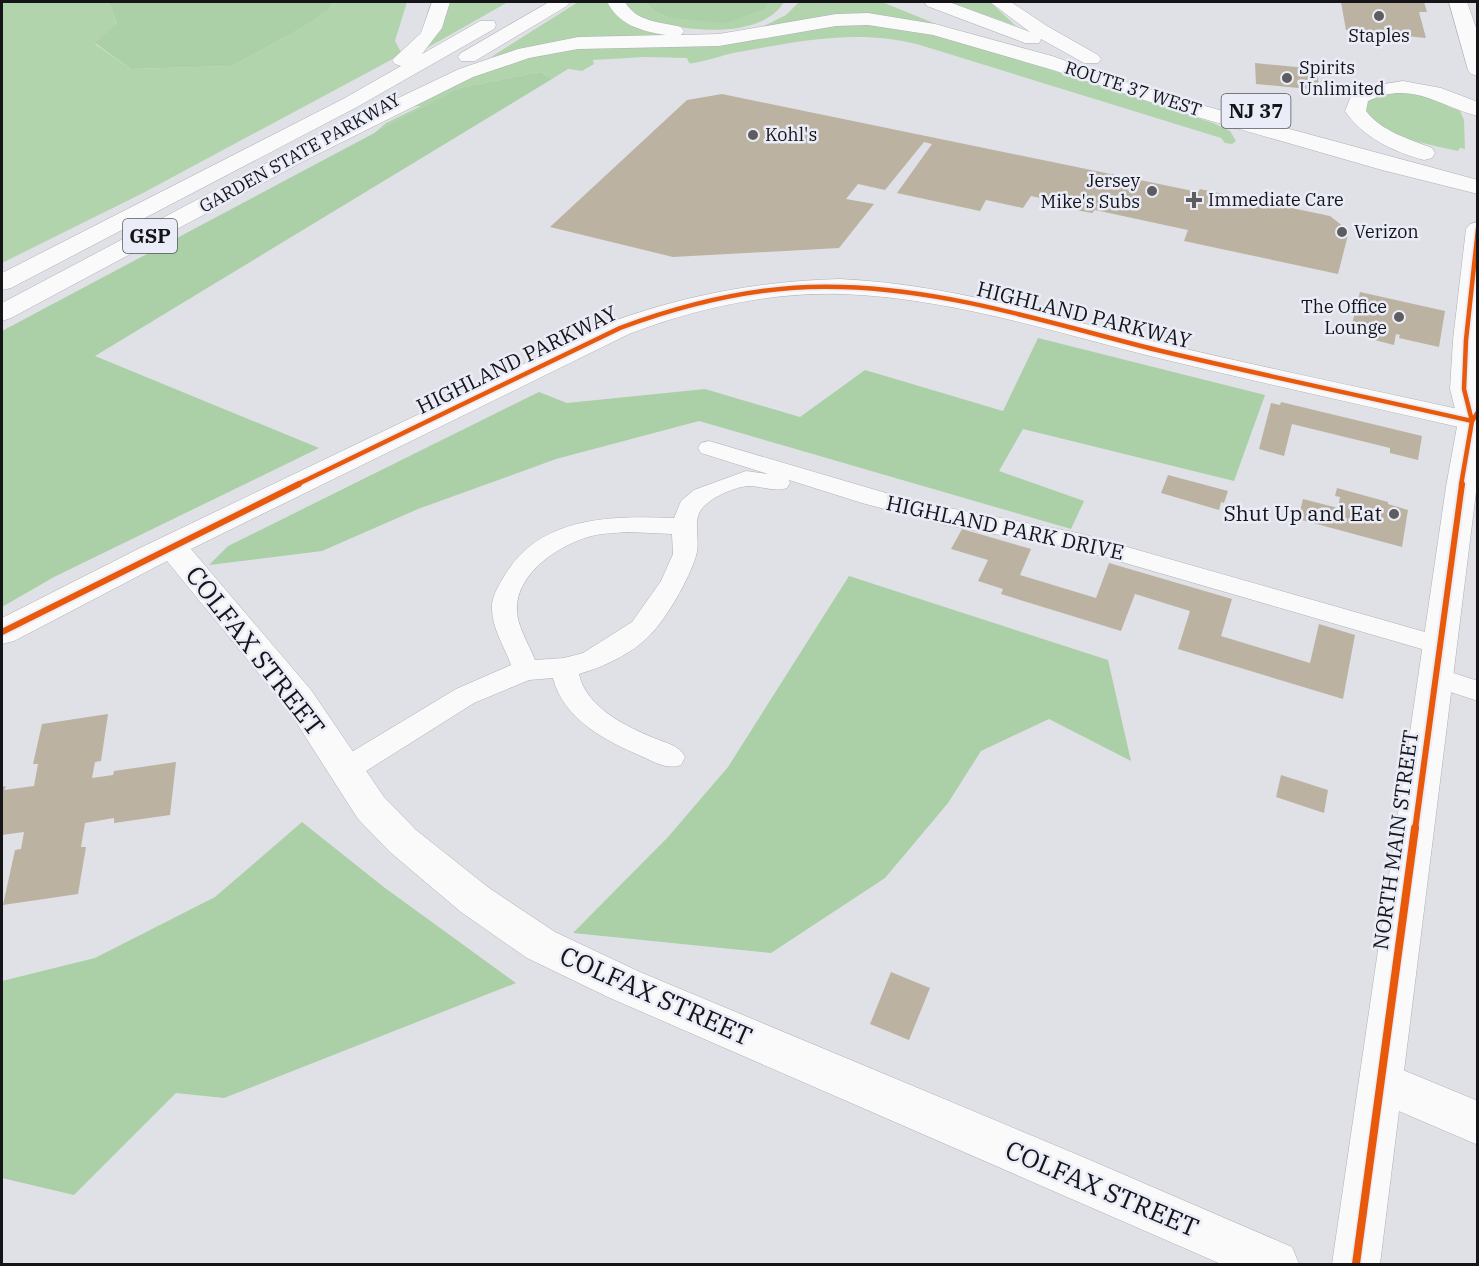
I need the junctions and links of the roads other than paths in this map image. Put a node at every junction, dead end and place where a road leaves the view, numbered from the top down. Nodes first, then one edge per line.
1 (441, 2) edge
2 (528, 2) edge
3 (561, 2) edge
4 (616, 2) edge
5 (933, 2) edge
6 (999, 2) edge
7 (1458, 2) edge
8 (908, 6) dead end
9 (787, 9) dead end
10 (1091, 59) junction
11 (1064, 68) junction
12 (1478, 70) edge
13 (1478, 110) edge
14 (271, 143) junction
15 (298, 156) junction
16 (1478, 187) edge
17 (1478, 229) edge
18 (2, 283) edge
19 (2, 313) edge
20 (1475, 417) edge
21 (709, 448) dead end
22 (870, 498) junction
23 (684, 526) junction
24 (172, 546) junction
25 (2, 632) edge
26 (1437, 661) junction
27 (564, 668) junction
28 (526, 670) junction
29 (1478, 691) edge
30 (671, 757) dead end
31 (345, 770) junction
32 (1381, 1082) junction
33 (1478, 1123) edge
34 (1275, 1264) edge
35 (1356, 1264) edge

1 - 14 main road
2 - 14 main road, GARDEN STATE PARKWAY / GSP
3 - 15 main road, GARDEN STATE PARKWAY / GSP
4 - 9 main road
5 - 10 main road, ROUTE 37 WEST / NJ 37
6 - 10 main road
7 - 12 main road
8 - 11 main road, ROUTE 37 WEST / NJ 37
10 - 13 main road, ROUTE 37 WEST / NJ 37
11 - 15 main road
11 - 16 main road, ROUTE 37 WEST / NJ 37
14 - 18 main road, GARDEN STATE PARKWAY / GSP
15 - 19 main road, GARDEN STATE PARKWAY / GSP
17 - 20 main road, NORTH MAIN STREET
20 - 24 main road, HIGHLAND PARKWAY
20 - 26 main road, NORTH MAIN STREET
21 - 22 street, HIGHLAND PARK DRIVE
22 - 23 street
22 - 26 street, HIGHLAND PARK DRIVE
23 - 27 street
23 - 28 street
24 - 25 main road, HIGHLAND PARKWAY
24 - 31 main road, COLFAX STREET
26 - 29 street, HIGHLAND PARK DRIVE
26 - 32 main road, NORTH MAIN STREET
27 - 28 street
27 - 30 street
28 - 31 street
31 - 34 main road, COLFAX STREET
32 - 33 main road
32 - 35 main road, NORTH MAIN STREET

